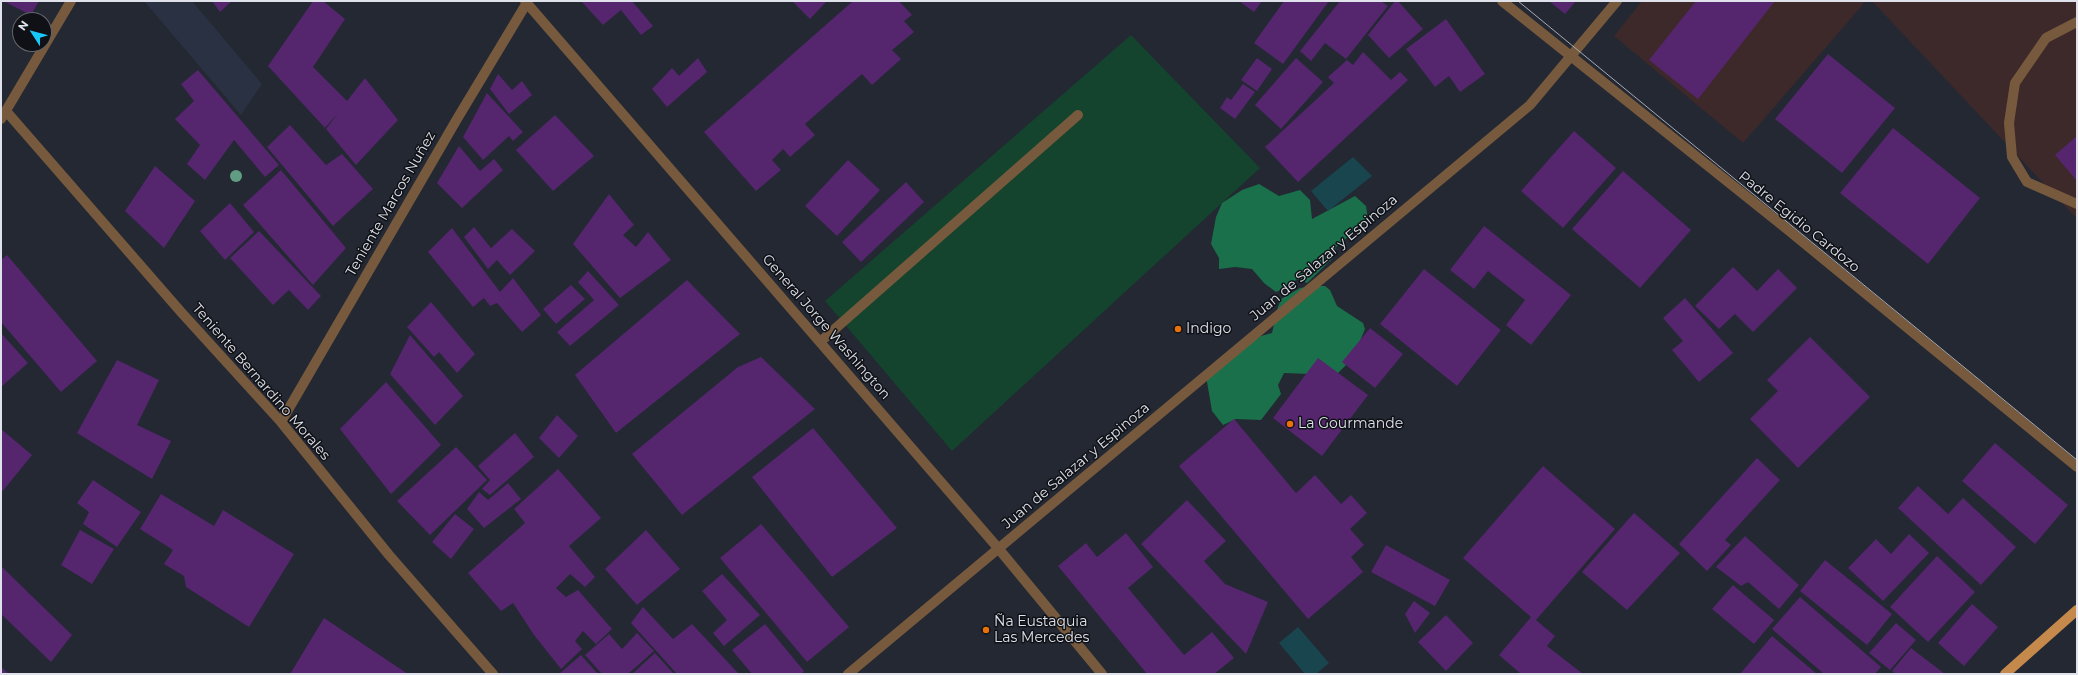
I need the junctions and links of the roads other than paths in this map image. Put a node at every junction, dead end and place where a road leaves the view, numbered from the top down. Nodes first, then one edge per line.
1 (71, 1) edge
2 (1502, 1) edge
3 (1617, 1) edge
4 (527, 2) edge
5 (2077, 22) edge
6 (1571, 57) junction
7 (3, 115) edge
8 (1078, 115) dead end
9 (2077, 204) edge
10 (820, 342) junction
11 (281, 422) junction
12 (2077, 467) edge
13 (998, 548) junction
14 (2077, 610) edge
15 (493, 674) edge
16 (848, 674) edge
17 (1102, 674) edge
18 (2005, 674) edge

1 - 7 street
2 - 6 street, Padre Egidio Cardozo
3 - 6 street, Juan de Salazar y Espinoza
4 - 10 street, General Jorge Washington
4 - 11 street, Teniente Marcos Nuñez
5 - 9 street
6 - 12 street, Padre Egidio Cardozo
6 - 13 street, Juan de Salazar y Espinoza
7 - 11 street, Teniente Bernardino Morales
8 - 10 street
10 - 13 street, General Jorge Washington
11 - 15 street, Teniente Bernardino Morales
13 - 16 street, Juan de Salazar y Espinoza
13 - 17 street, General Jorge Washington
14 - 18 main road

